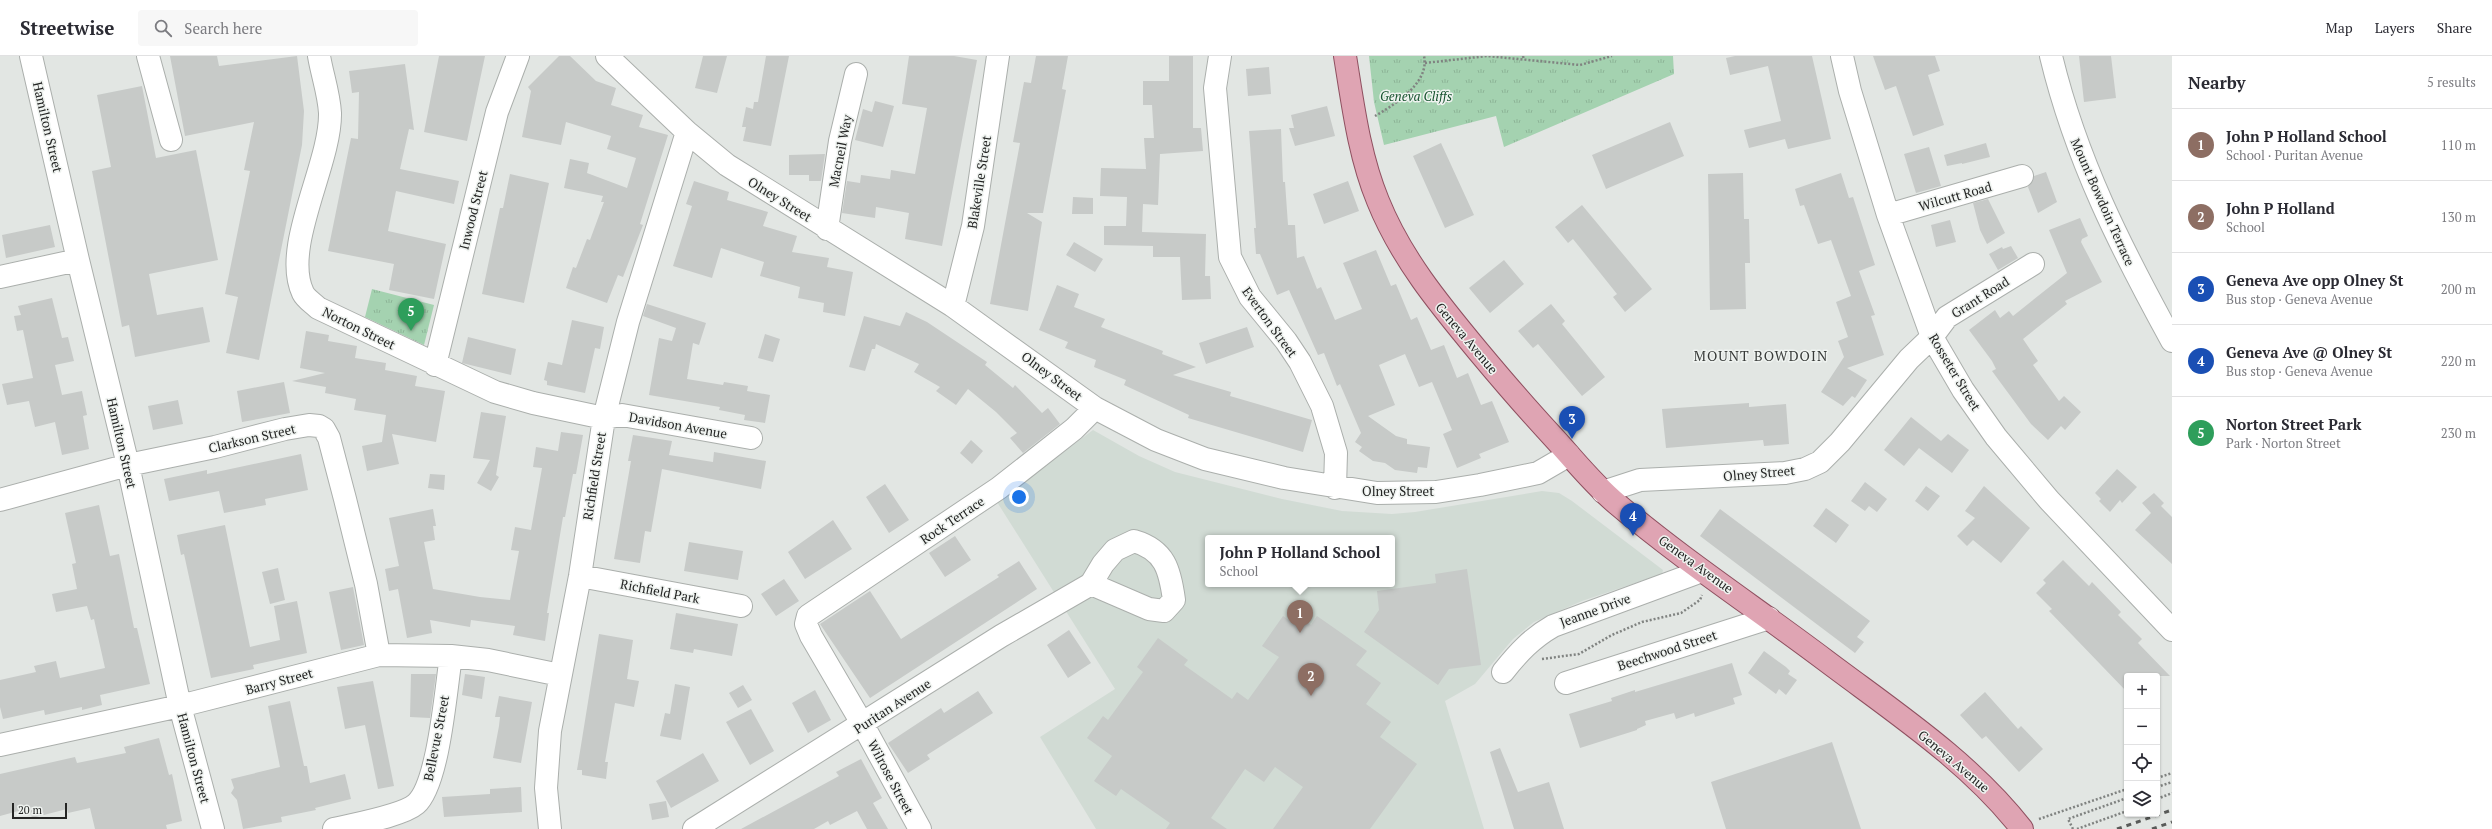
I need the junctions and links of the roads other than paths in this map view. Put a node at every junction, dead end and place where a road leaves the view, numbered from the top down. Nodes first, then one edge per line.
1 (31, 56) edge
2 (148, 56) edge
3 (319, 56) edge
4 (518, 56) edge
5 (607, 56) edge
6 (998, 56) edge
7 (1220, 56) edge
8 (1345, 56) edge
9 (1842, 56) edge
10 (2050, 56) edge
11 (856, 74) dead end
12 (687, 132) junction
13 (171, 140) dead end
14 (2022, 176) dead end
15 (1888, 215) junction
16 (827, 229) junction
17 (78, 260) junction
18 (2033, 264) dead end
19 (0, 276) edge
20 (953, 306) junction
21 (1932, 338) junction
22 (2172, 341) edge
23 (435, 365) junction
24 (1095, 408) junction
25 (604, 418) junction
26 (751, 438) dead end
27 (1569, 455) junction
28 (128, 465) junction
29 (1335, 488) junction
30 (1603, 492) junction
31 (0, 500) edge
32 (1702, 571) junction
33 (580, 576) junction
34 (1091, 584) dead end
35 (741, 606) dead end
36 (1768, 618) junction
37 (806, 624) joint
38 (2172, 630) edge
39 (379, 655) junction
40 (451, 656) junction
41 (1503, 672) dead end
42 (560, 675) junction
43 (1566, 683) dead end
44 (180, 706) junction
45 (863, 724) junction
46 (0, 745) edge
47 (2029, 825) edge
48 (213, 829) edge
49 (334, 829) edge
50 (550, 829) edge
51 (694, 829) edge
52 (920, 829) edge

1 - 17 street, Hamilton Street
2 - 13 street
3 - 23 street, Norton Street
4 - 23 street, Inwood Street
5 - 12 street, Olney Street
6 - 20 street, Blakeville Street
7 - 29 street, Everton Street
8 - 27 main road, Geneva Avenue
9 - 15 street, Rosseter Street
10 - 22 street, Mount Bowdoin Terrace
11 - 16 street, Macneil Way
12 - 16 street, Olney Street
12 - 25 street, Richfield Street
14 - 15 street, Wilcutt Road
15 - 21 street, Rosseter Street
16 - 20 street, Olney Street
17 - 19 street
17 - 28 street, Hamilton Street
18 - 21 street, Grant Road
20 - 24 street, Olney Street
21 - 30 street, Olney Street
21 - 38 street, Rosseter Street
23 - 25 street, Norton Street
24 - 29 street, Olney Street
24 - 37 street, Rock Terrace
25 - 26 street, Davidson Avenue
25 - 33 street, Richfield Street
27 - 29 street, Olney Street
27 - 30 main road, Geneva Avenue
28 - 31 street, Clarkson Street
28 - 39 street, Clarkson Street
28 - 44 street, Hamilton Street
30 - 32 main road, Geneva Avenue
32 - 36 main road, Geneva Avenue
32 - 41 street, Jeanne Drive
33 - 35 street, Richfield Park
33 - 42 street, Richfield Street
34 - 45 street, Puritan Avenue
36 - 43 street, Beechwood Street
36 - 47 main road, Geneva Avenue
37 - 45 street, Wilrose Street
39 - 40 street, Barry Street
39 - 44 street, Barry Street
40 - 42 street, Barry Street
40 - 49 street, Bellevue Street
42 - 50 street, Richfield Street
44 - 46 street, Barry Street
44 - 48 street, Hamilton Street
45 - 51 street, Puritan Avenue
45 - 52 street, Wilrose Street

